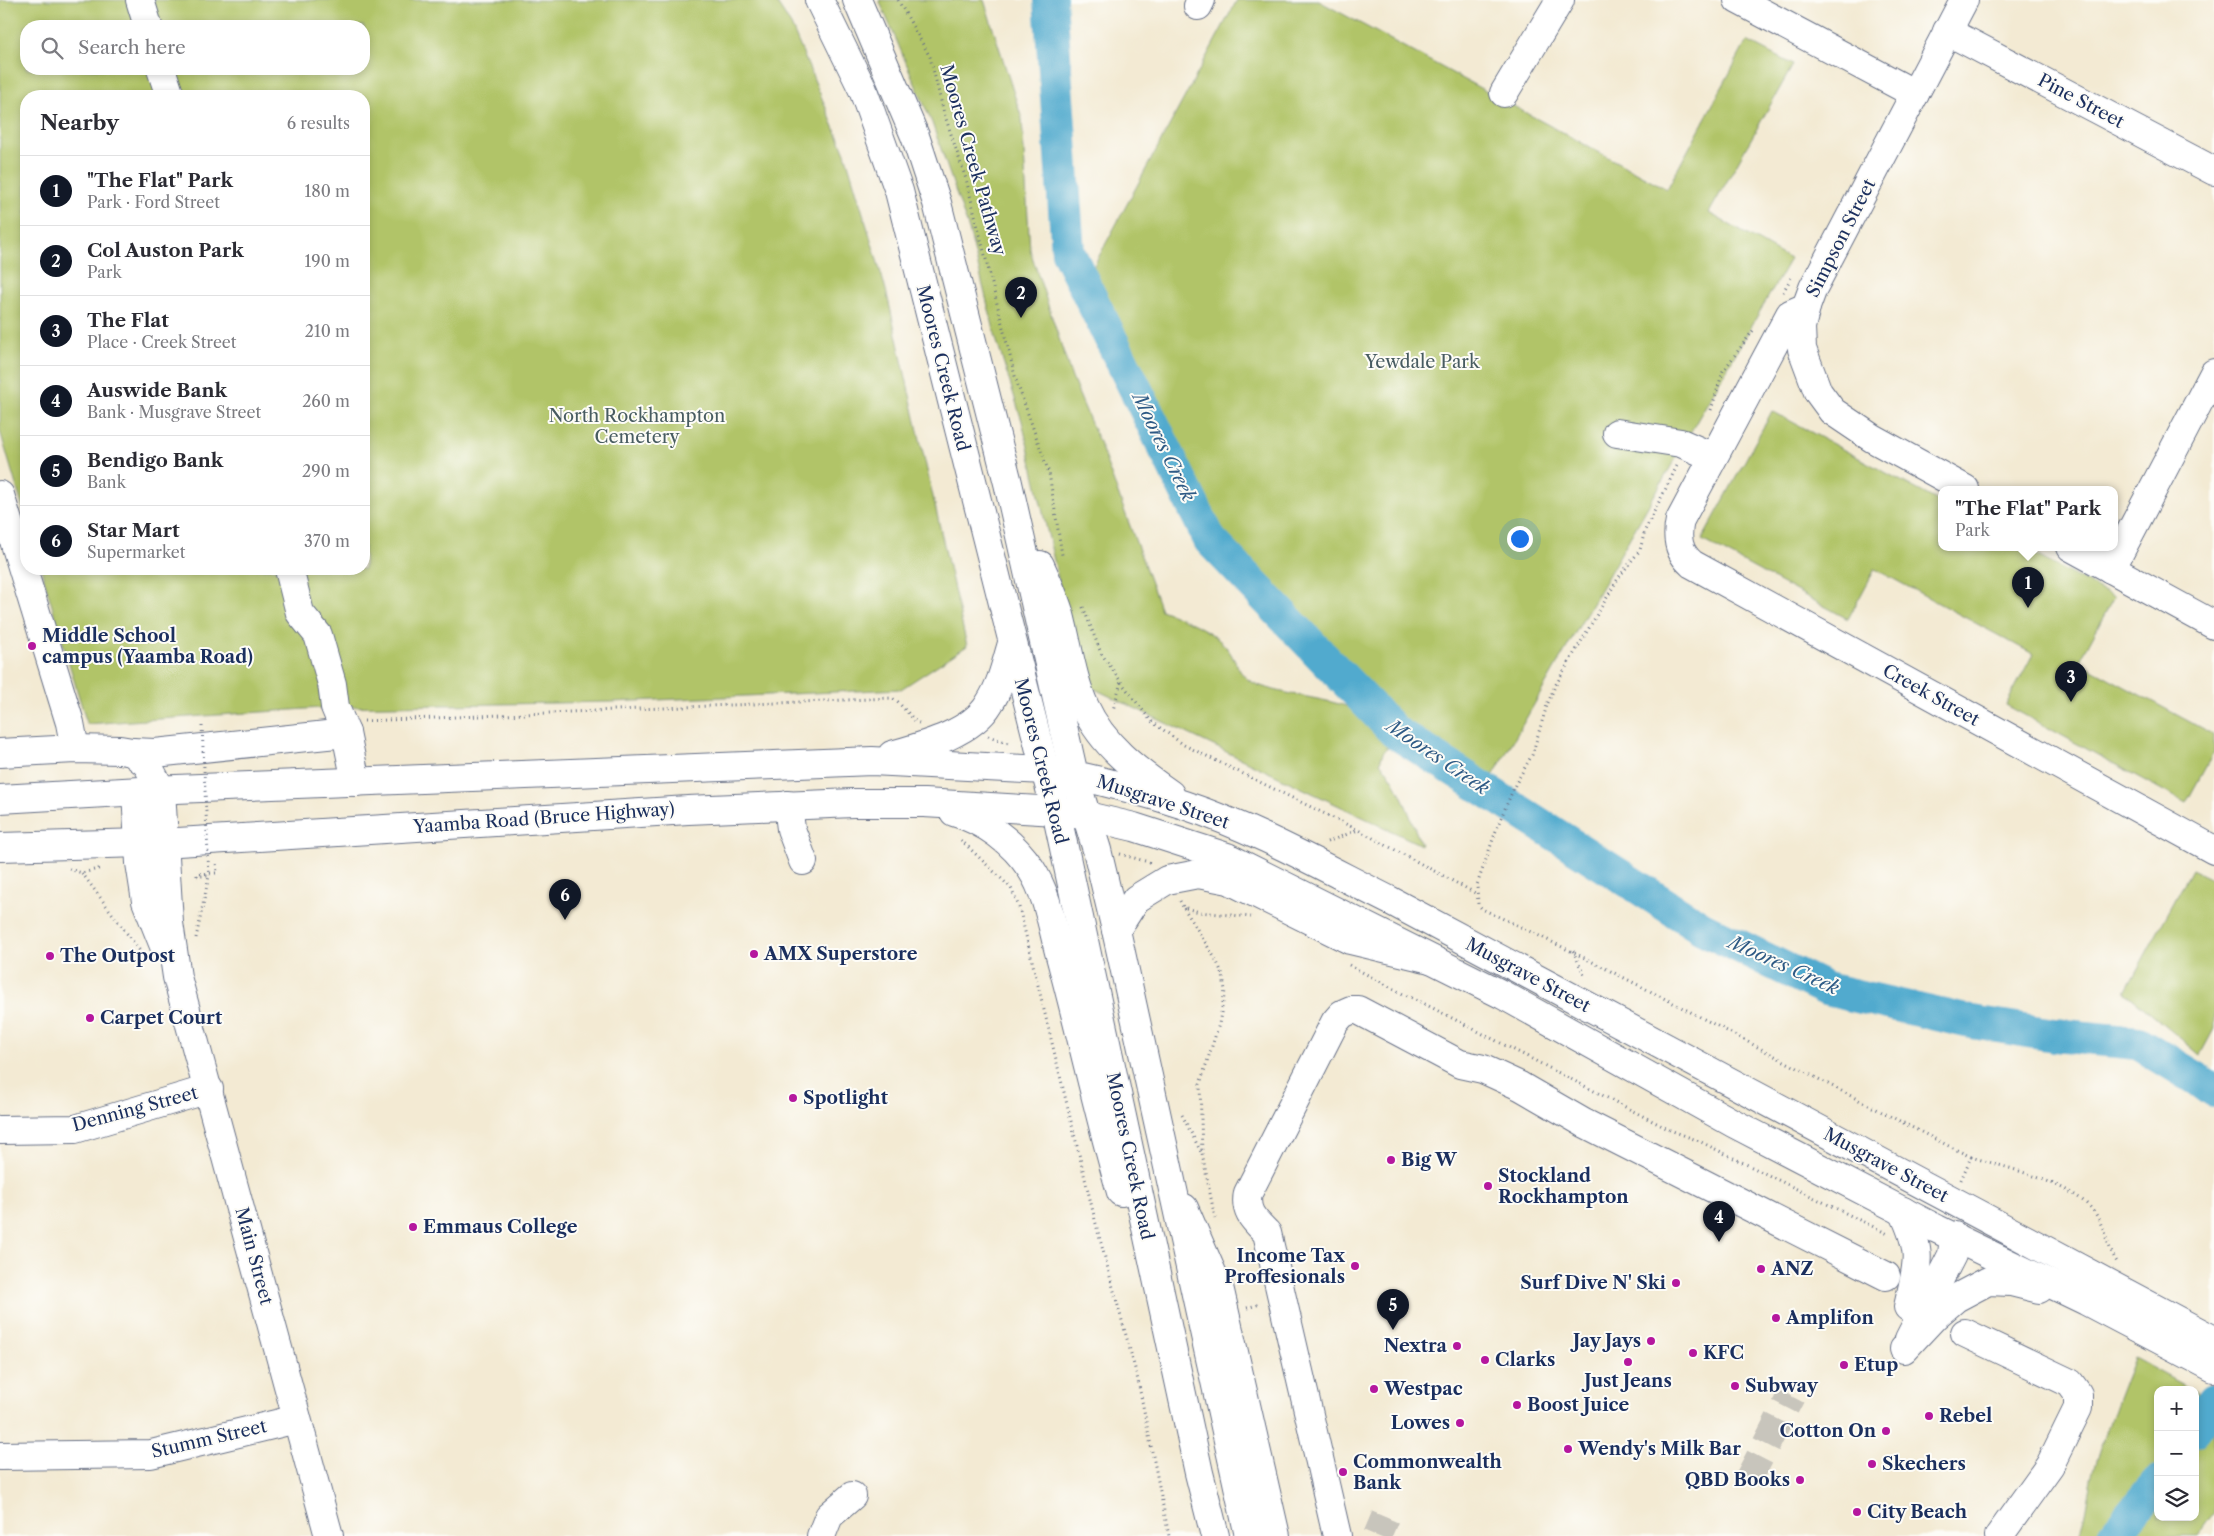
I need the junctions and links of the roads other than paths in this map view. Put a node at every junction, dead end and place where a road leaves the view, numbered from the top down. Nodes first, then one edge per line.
1 (140, 0) edge
2 (819, 0) edge
3 (857, 0) edge
4 (1560, 0) edge
5 (1738, 0) edge
6 (1964, 0) edge
7 (146, 20) edge
8 (1947, 31) junction
9 (163, 75) edge
10 (168, 90) edge
11 (1504, 92) dead end
12 (1915, 94) junction
13 (2214, 171) edge
14 (1806, 307) junction
15 (2214, 373) edge
16 (2205, 409) edge
17 (1617, 433) dead end
18 (1713, 458) junction
19 (1008, 483) junction
20 (1960, 486) edge
21 (0, 495) edge
22 (1680, 520) joint
23 (2078, 551) edge
24 (20, 560) edge
25 (2111, 569) junction
26 (25, 575) edge
27 (291, 575) edge
28 (2214, 625) edge
29 (1012, 643) junction
30 (343, 727) junction
31 (75, 749) junction
32 (132, 752) junction
33 (0, 753) edge
34 (872, 761) junction
35 (1044, 770) junction
36 (1074, 775) junction
37 (356, 782) junction
38 (148, 791) junction
39 (0, 799) edge
40 (924, 803) junction
41 (788, 805) junction
42 (1185, 805) junction
43 (1056, 811) junction
44 (1087, 816) junction
45 (151, 842) junction
46 (0, 847) edge
47 (2214, 850) edge
48 (803, 861) dead end
49 (1116, 930) junction
50 (1430, 959) junction
51 (209, 1089) junction
52 (0, 1130) edge
53 (1173, 1184) junction
54 (1968, 1208) junction
55 (1902, 1211) junction
56 (1954, 1236) junction
57 (1886, 1276) dead end
58 (2086, 1301) junction
59 (2125, 1307) junction
60 (1965, 1333) dead end
61 (2214, 1340) edge
62 (2214, 1368) edge
63 (298, 1418) junction
64 (1188, 1419) junction
65 (0, 1456) edge
66 (852, 1496) dead end
67 (329, 1536) edge
68 (821, 1536) edge
69 (1215, 1536) edge
70 (1249, 1536) edge
71 (1276, 1536) edge
72 (1338, 1536) edge
73 (1999, 1536) edge

1 - 7 main road
2 - 29 main road, Moores Creek Road
3 - 19 main road, Moores Creek Road
4 - 11 main road
5 - 12 main road
6 - 8 main road, Simpson Street
8 - 12 main road, Simpson Street
8 - 13 main road, Pine Street
9 - 10 main road
12 - 14 main road, Simpson Street
14 - 18 main road, Simpson Street
14 - 20 main road
15 - 16 main road
16 - 25 main road
17 - 18 main road
18 - 22 main road, Simpson Street
19 - 36 main road, Moores Creek Road
19 - 42 main road
21 - 24 main road
22 - 47 main road, Creek Street
23 - 25 main road
25 - 28 main road
26 - 31 main road
27 - 30 main road
29 - 34 main road
29 - 35 main road, Moores Creek Road
30 - 32 main road
30 - 37 main road
31 - 32 main road
31 - 33 main road
32 - 38 main road
34 - 35 main road
34 - 37 main road
35 - 36 main road
35 - 43 main road, Moores Creek Road
36 - 42 main road, Musgrave Street
36 - 44 main road, Moores Creek Road
37 - 38 main road
38 - 39 main road
38 - 45 main road, Main Street
40 - 41 main road, Yaamba Road (Bruce Highway)
40 - 43 main road, Yaamba Road (Bruce Highway)
40 - 64 main road
41 - 45 main road, Yaamba Road (Bruce Highway)
41 - 48 main road
42 - 54 main road, Musgrave Street
43 - 44 main road, Yaamba Road (Bruce Highway)
43 - 64 main road, Moores Creek Road
44 - 49 main road, Moores Creek Road
44 - 50 main road, Musgrave Street
45 - 46 main road, Yaamba Road (Bruce Highway)
45 - 51 main road, Main Street
49 - 50 main road
49 - 53 main road, Moores Creek Road
50 - 55 main road, Musgrave Street
51 - 52 main road, Denning Street
51 - 63 main road, Main Street
53 - 70 main road, Moores Creek Road
53 - 71 main road
54 - 56 main road, Musgrave Street
54 - 59 main road, Musgrave Street
55 - 56 main road, Musgrave Street
55 - 56 main road
56 - 58 main road, Musgrave Street
56 - 58 main road
57 - 72 main road
58 - 59 main road, Musgrave Street
59 - 61 main road, Musgrave Street
59 - 62 main road, Musgrave Street
60 - 73 main road
63 - 65 main road, Stumm Street
63 - 67 main road, Main Street
64 - 69 main road, Moores Creek Road
66 - 68 main road

